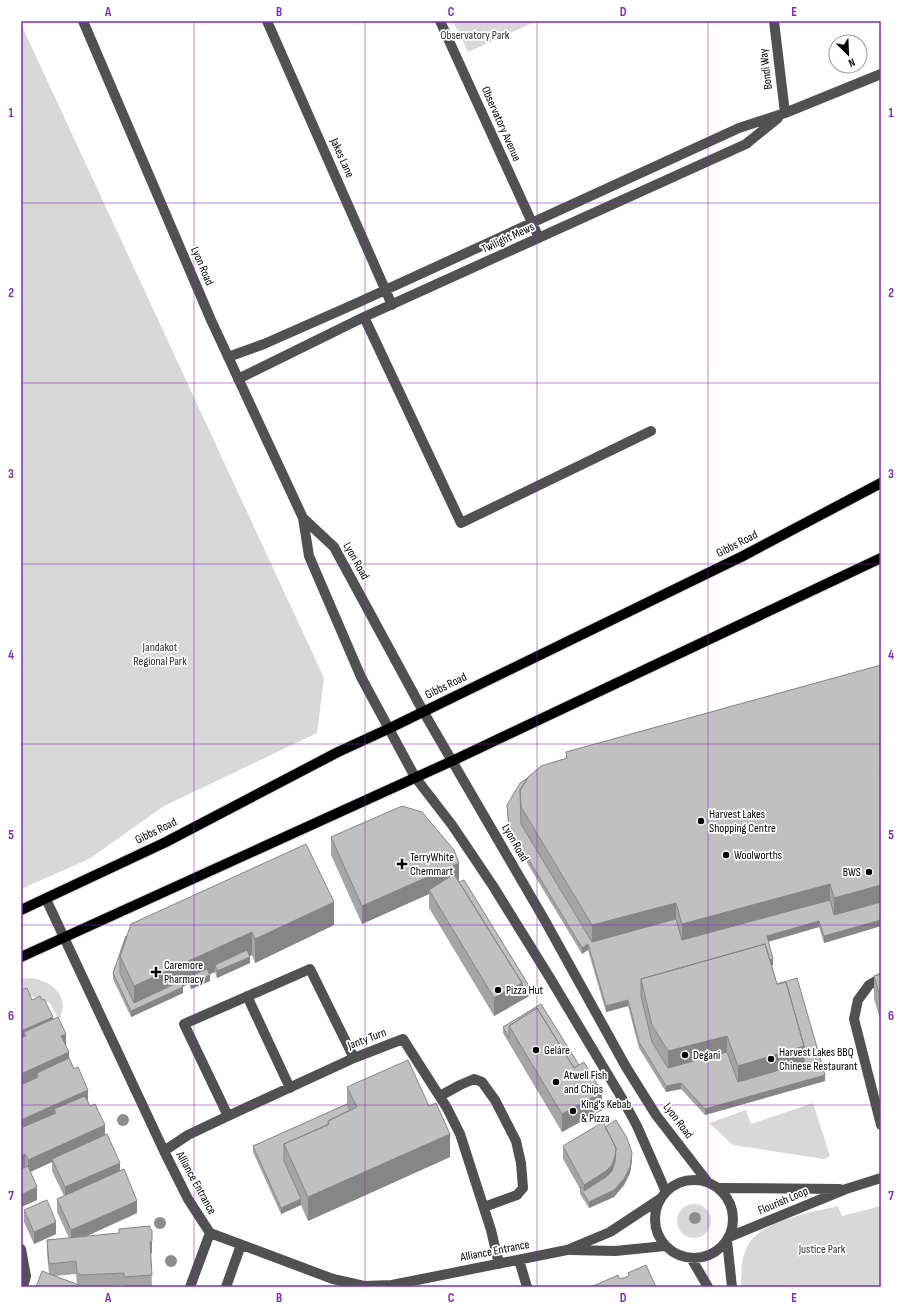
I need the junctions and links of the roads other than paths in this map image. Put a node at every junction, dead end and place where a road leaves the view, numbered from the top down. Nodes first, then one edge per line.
1 (83, 21) edge
2 (267, 21) edge
3 (440, 21) edge
4 (774, 21) edge
5 (881, 74) edge
6 (785, 113) junction
7 (532, 222) junction
8 (539, 238) junction
9 (386, 290) junction
10 (392, 305) junction
11 (364, 318) junction
12 (228, 357) junction
13 (238, 379) junction
14 (651, 431) dead end
15 (881, 483) edge
16 (303, 518) junction
17 (881, 558) edge
18 (423, 711) junction
19 (388, 729) junction
20 (452, 761) junction
21 (415, 777) junction
22 (46, 898) junction
23 (21, 910) edge
24 (64, 938) junction
25 (21, 957) edge
26 (881, 978) edge
27 (247, 996) junction
28 (354, 1058) junction
29 (290, 1088) junction
30 (440, 1096) junction
31 (228, 1116) junction
32 (881, 1124) edge
33 (164, 1151) junction
34 (881, 1178) edge
35 (707, 1181) junction
36 (720, 1188) junction
37 (846, 1189) junction
38 (663, 1195) junction
39 (484, 1207) junction
40 (210, 1233) junction
41 (728, 1239) junction
42 (241, 1245) junction
43 (665, 1246) junction
44 (21, 1249) edge
45 (566, 1250) junction
46 (691, 1258) junction
47 (519, 1260) junction
48 (499, 1264) junction
49 (23, 1287) edge
50 (190, 1287) edge
51 (226, 1287) edge
52 (527, 1287) edge
53 (708, 1287) edge
54 (732, 1287) edge

1 - 12 street, Lyon Road
2 - 9 street, Jakes Lane
3 - 7 street, Observatory Avenue
4 - 6 street, Bondi Way
5 - 6 street, Twilight Mews
6 - 7 street, Twilight Mews
6 - 8 street, Twilight Mews
7 - 8 street, Observatory Avenue
7 - 9 street, Twilight Mews
8 - 10 street, Twilight Mews
9 - 10 street, Jakes Lane
9 - 12 street, Twilight Mews
10 - 11 street, Twilight Mews
11 - 13 street, Twilight Mews
11 - 14 street
12 - 13 street, Lyon Road
13 - 16 street, Lyon Road
15 - 18 main road, Gibbs Road
16 - 18 street, Lyon Road
16 - 19 street, Lyon Road
17 - 20 main road
18 - 19 main road, Gibbs Road
18 - 20 street, Lyon Road
19 - 21 street, Lyon Road
19 - 22 main road, Gibbs Road
20 - 21 main road
20 - 35 street, Lyon Road
21 - 24 main road
21 - 38 street, Lyon Road
22 - 23 main road, Gibbs Road
22 - 24 street, Alliance Entrance
24 - 25 main road
24 - 33 street, Alliance Entrance
26 - 32 street
27 - 28 street
27 - 29 street
27 - 31 street
28 - 29 street, Janty Turn
28 - 30 street, Janty Turn
29 - 31 street, Janty Turn
30 - 39 street, Janty Turn
30 - 39 street
31 - 33 street, Janty Turn
33 - 40 street, Alliance Entrance
34 - 37 street, Flourish Loop
35 - 36 street
35 - 38 street
36 - 37 street, Flourish Loop
36 - 41 street
37 - 41 street, Flourish Loop
38 - 43 street
38 - 45 street, Alliance Entrance
39 - 48 street, Janty Turn
40 - 42 street, Alliance Entrance
40 - 50 street
41 - 46 street
41 - 54 street
42 - 48 street, Alliance Entrance
42 - 51 street
43 - 45 street, Alliance Entrance
43 - 46 street
44 - 49 street
45 - 47 street, Alliance Entrance
46 - 53 street
47 - 48 street, Alliance Entrance
47 - 52 street

